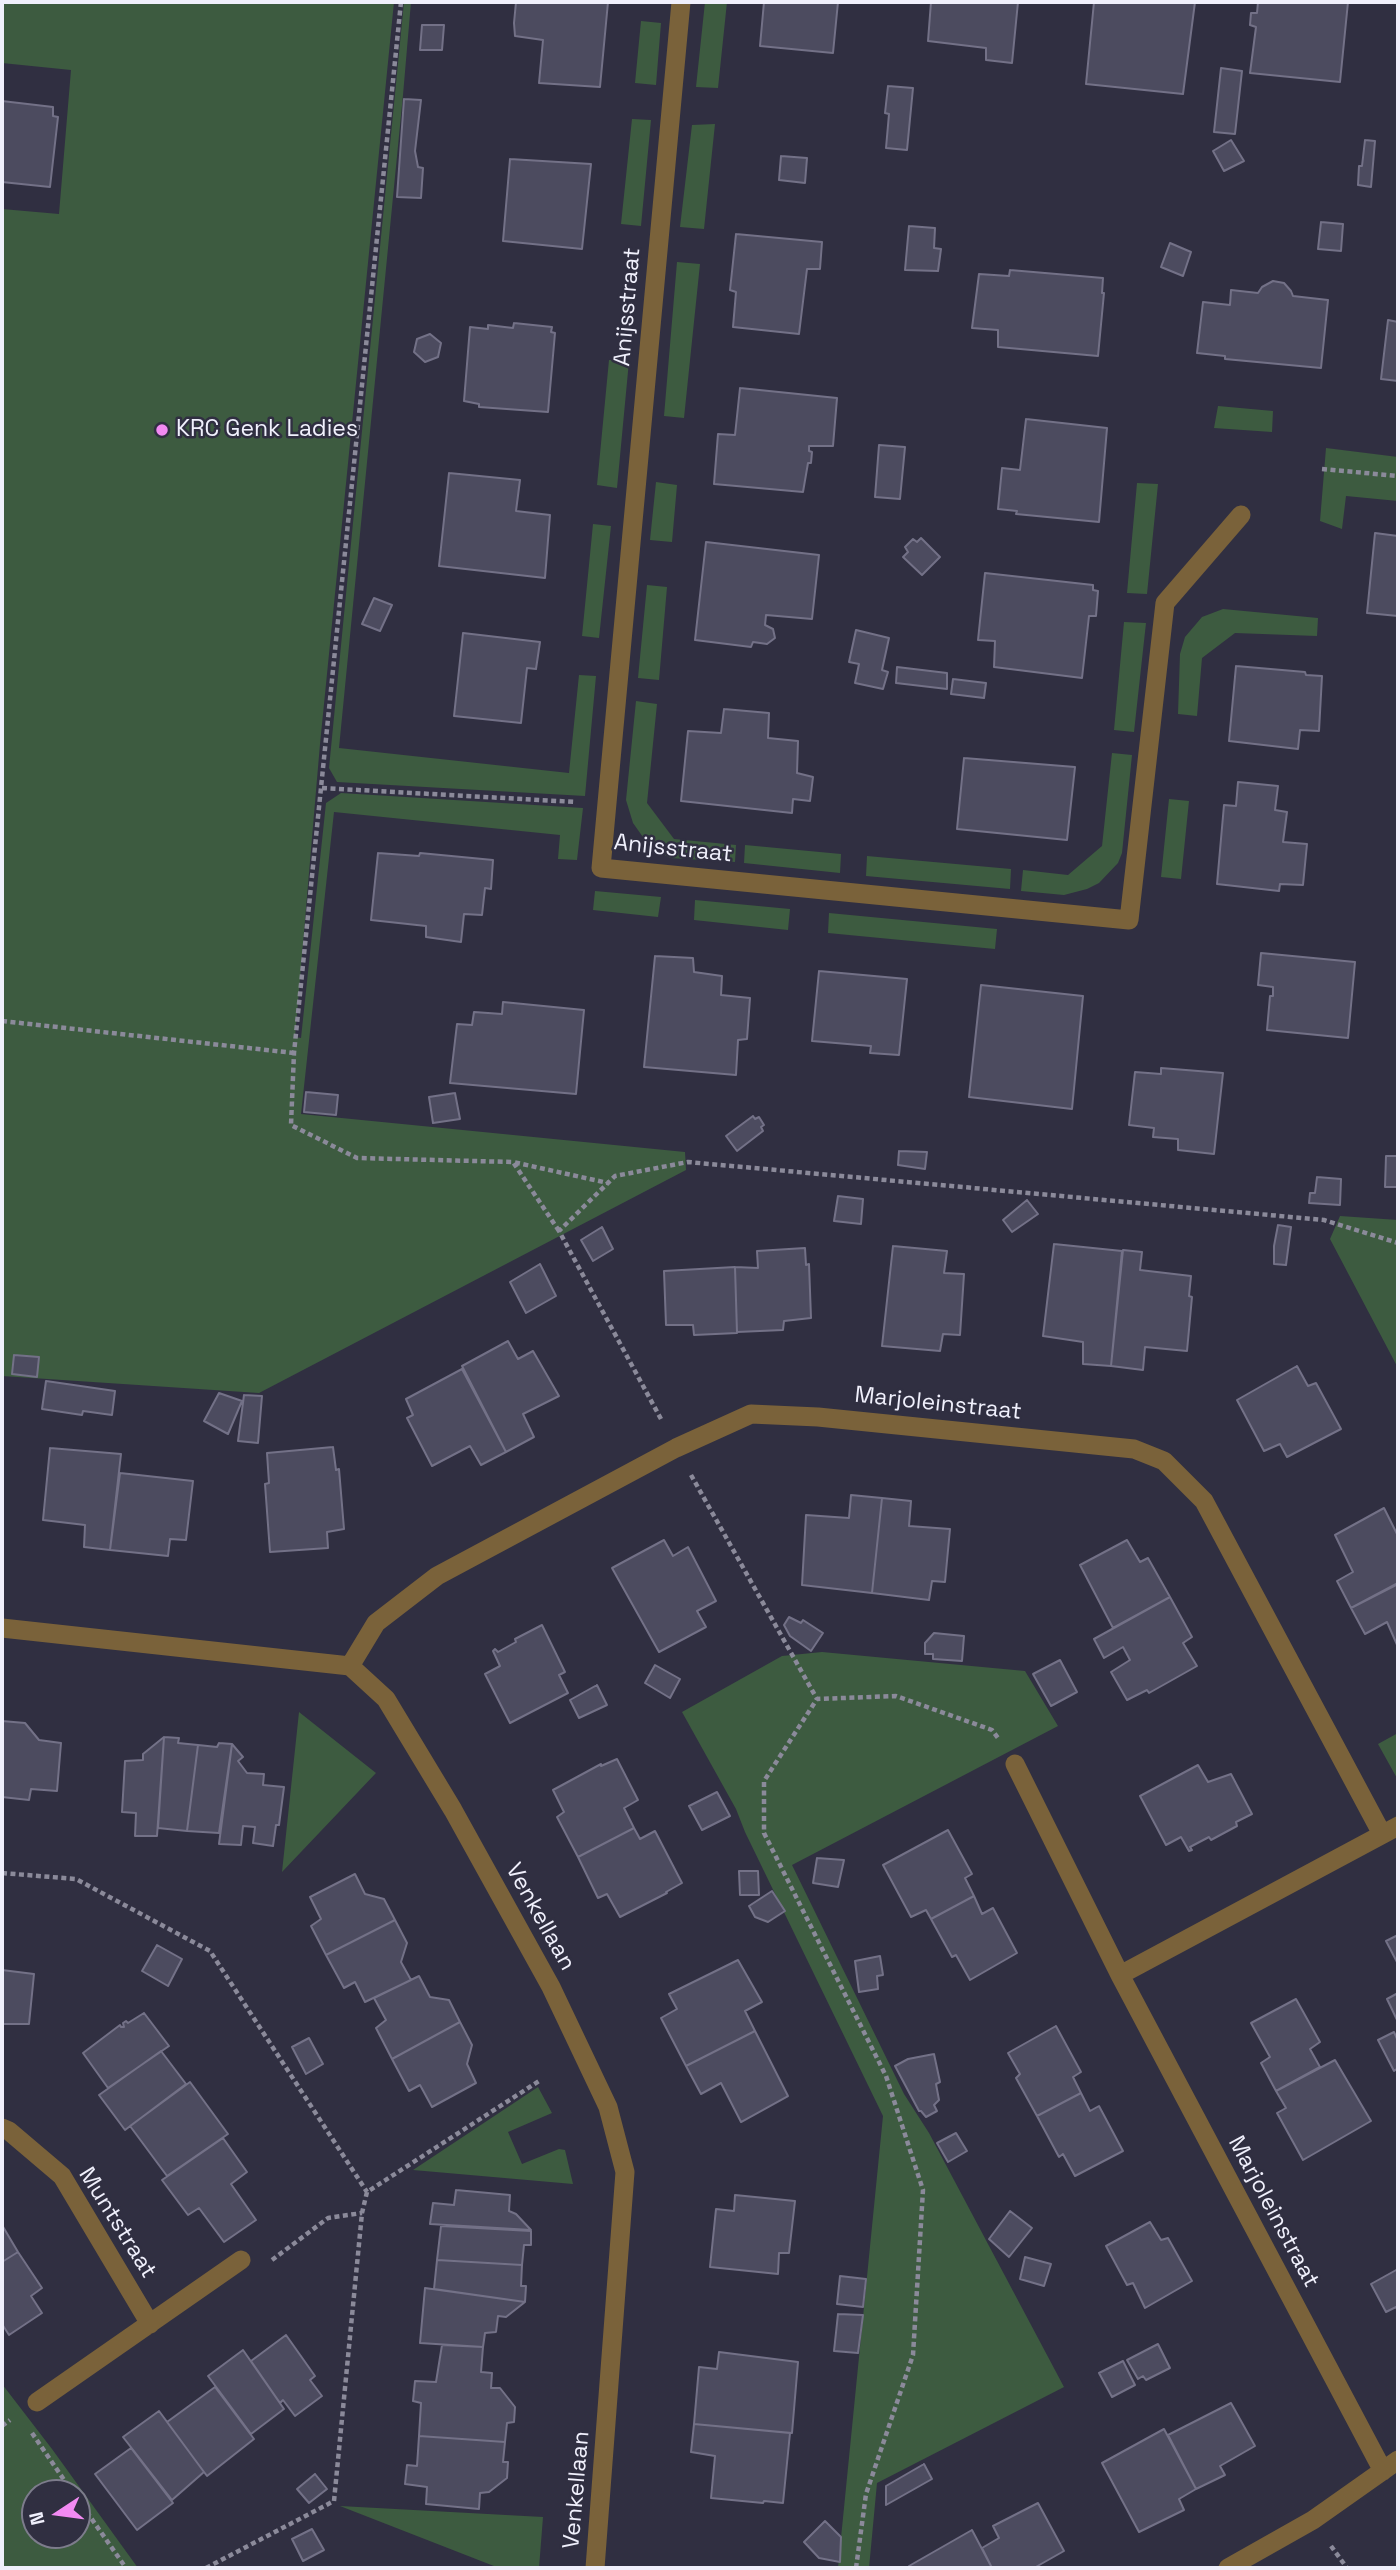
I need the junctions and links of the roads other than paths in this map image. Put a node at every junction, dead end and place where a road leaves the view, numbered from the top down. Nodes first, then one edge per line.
1 (681, 2) edge
2 (1241, 515) dead end
3 (2, 1629) edge
4 (349, 1666) junction
5 (1010, 1756) road end
6 (1390, 1830) edge
7 (1120, 1975) junction
8 (2, 2128) edge
9 (241, 2260) dead end
10 (150, 2324) junction
11 (37, 2402) dead end
12 (1391, 2465) edge
13 (595, 2568) edge
14 (1228, 2568) edge

1 - 2 street, Anijsstraat
3 - 4 street
4 - 6 street, Marjoleinstraat
4 - 13 street, Venkellaan
5 - 7 street, Marjoleinstraat
6 - 7 street, Marjoleinstraat
7 - 12 street, Marjoleinstraat
8 - 10 street, Muntstraat
9 - 10 street
10 - 11 street
12 - 14 street, Marjoleinstraat

